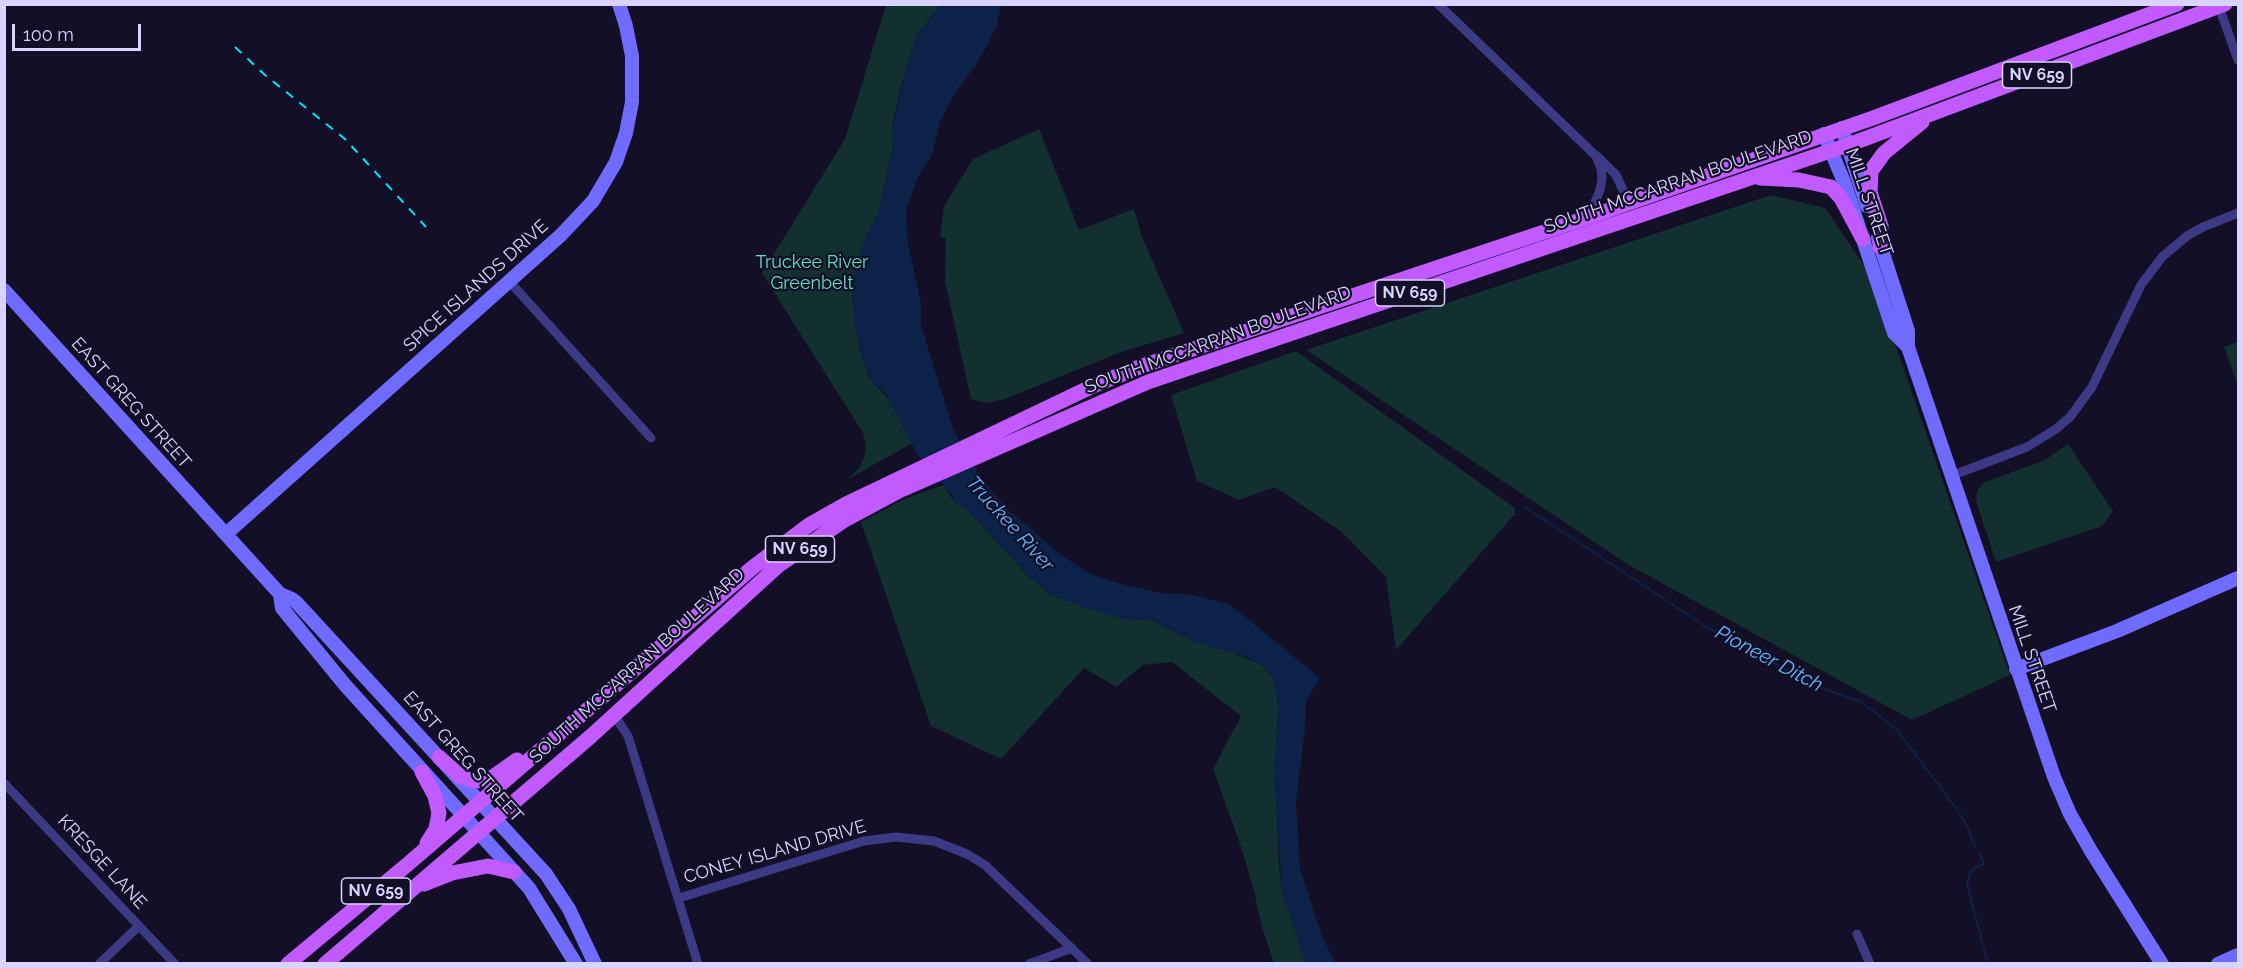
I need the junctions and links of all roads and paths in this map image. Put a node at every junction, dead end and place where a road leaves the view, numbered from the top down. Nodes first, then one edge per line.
1 (619, 4) edge
2 (1438, 4) edge
3 (2177, 4) edge
4 (2222, 5) edge
5 (2238, 60) edge
6 (1935, 112) junction
7 (1842, 128) junction
8 (1824, 134) junction
9 (1848, 144) junction
10 (1832, 150) junction
11 (1592, 152) junction
12 (1748, 178) junction
13 (1629, 203) junction
14 (2238, 213) edge
15 (1589, 217) junction
16 (1863, 239) junction
17 (1881, 247) junction
18 (509, 281) junction
19 (4, 290) edge
20 (1198, 347) junction
21 (1908, 348) junction
22 (1203, 363) junction
23 (651, 438) dead end
24 (991, 442) junction
25 (1951, 476) junction
26 (909, 480) junction
27 (226, 534) junction
28 (2238, 578) edge
29 (280, 594) junction
30 (308, 639) junction
31 (2016, 669) junction
32 (368, 681) junction
33 (586, 712) junction
34 (614, 715) junction
35 (439, 758) junction
36 (422, 772) junction
37 (4, 783) edge
38 (480, 803) junction
39 (463, 817) junction
40 (494, 818) junction
41 (477, 832) junction
42 (417, 856) junction
43 (514, 872) junction
44 (410, 890) junction
45 (679, 898) junction
46 (139, 926) junction
47 (1857, 934) dead end
48 (1072, 948) junction
49 (2238, 955) edge
50 (99, 963) edge
51 (175, 963) edge
52 (288, 963) edge
53 (325, 963) edge
54 (576, 963) edge
55 (595, 963) edge
56 (698, 963) edge
57 (1029, 963) edge
58 (1088, 963) edge
59 (1870, 963) edge
60 (2162, 963) edge
61 (2218, 963) edge

1 - 18 main road, SPICE ISLANDS DRIVE
2 - 11 street
3 - 7 main road, SOUTH MCCARRAN BOULEVARD / NV 659
4 - 5 street
4 - 6 main road, SOUTH MCCARRAN BOULEVARD / NV 659
6 - 9 main road, SOUTH MCCARRAN BOULEVARD / NV 659
6 - 17 main road
7 - 8 main road, SOUTH MCCARRAN BOULEVARD / NV 659
7 - 9 main road, MILL STREET
8 - 10 main road, MILL STREET
8 - 13 main road, SOUTH MCCARRAN BOULEVARD / NV 659
9 - 10 main road, SOUTH MCCARRAN BOULEVARD / NV 659
9 - 17 main road, MILL STREET
10 - 12 main road, SOUTH MCCARRAN BOULEVARD / NV 659
10 - 16 main road, MILL STREET
11 - 13 street
11 - 15 street
12 - 16 main road
12 - 22 main road, SOUTH MCCARRAN BOULEVARD / NV 659
13 - 15 main road, SOUTH MCCARRAN BOULEVARD / NV 659
14 - 25 street
15 - 20 main road, SOUTH MCCARRAN BOULEVARD / NV 659
16 - 21 main road, MILL STREET
17 - 21 main road, MILL STREET
18 - 23 street
18 - 27 main road, SPICE ISLANDS DRIVE
19 - 27 main road, EAST GREG STREET
20 - 22 main road
20 - 24 main road, SOUTH MCCARRAN BOULEVARD / NV 659
21 - 25 main road, MILL STREET
22 - 24 main road, SOUTH MCCARRAN BOULEVARD / NV 659
24 - 26 main road, SOUTH MCCARRAN BOULEVARD / NV 659
25 - 31 main road, MILL STREET
26 - 33 main road, SOUTH MCCARRAN BOULEVARD / NV 659
26 - 34 main road, SOUTH MCCARRAN BOULEVARD / NV 659
27 - 29 main road, EAST GREG STREET
28 - 31 main road
29 - 30 main road, EAST GREG STREET
29 - 32 main road, EAST GREG STREET
30 - 32 main road
30 - 36 main road, EAST GREG STREET
31 - 60 main road, MILL STREET
32 - 35 main road, EAST GREG STREET
33 - 35 main road
33 - 38 main road, SOUTH MCCARRAN BOULEVARD / NV 659
34 - 40 main road, SOUTH MCCARRAN BOULEVARD / NV 659
34 - 45 street
35 - 38 main road, EAST GREG STREET
36 - 39 main road, EAST GREG STREET
36 - 42 main road
37 - 46 street, KRESGE LANE
38 - 39 main road, SOUTH MCCARRAN BOULEVARD / NV 659
38 - 40 main road, EAST GREG STREET
39 - 41 main road, EAST GREG STREET
39 - 42 main road, SOUTH MCCARRAN BOULEVARD / NV 659
40 - 41 main road, SOUTH MCCARRAN BOULEVARD / NV 659
40 - 55 main road, EAST GREG STREET
41 - 43 main road, EAST GREG STREET
41 - 44 main road, SOUTH MCCARRAN BOULEVARD / NV 659
42 - 52 main road, SOUTH MCCARRAN BOULEVARD / NV 659
43 - 44 main road
43 - 54 main road, EAST GREG STREET
44 - 53 main road, SOUTH MCCARRAN BOULEVARD / NV 659
45 - 48 street, CONEY ISLAND DRIVE
45 - 56 street
46 - 50 street
46 - 51 street, KRESGE LANE
47 - 59 street
48 - 57 street
48 - 58 street, CONEY ISLAND DRIVE
49 - 61 main road

